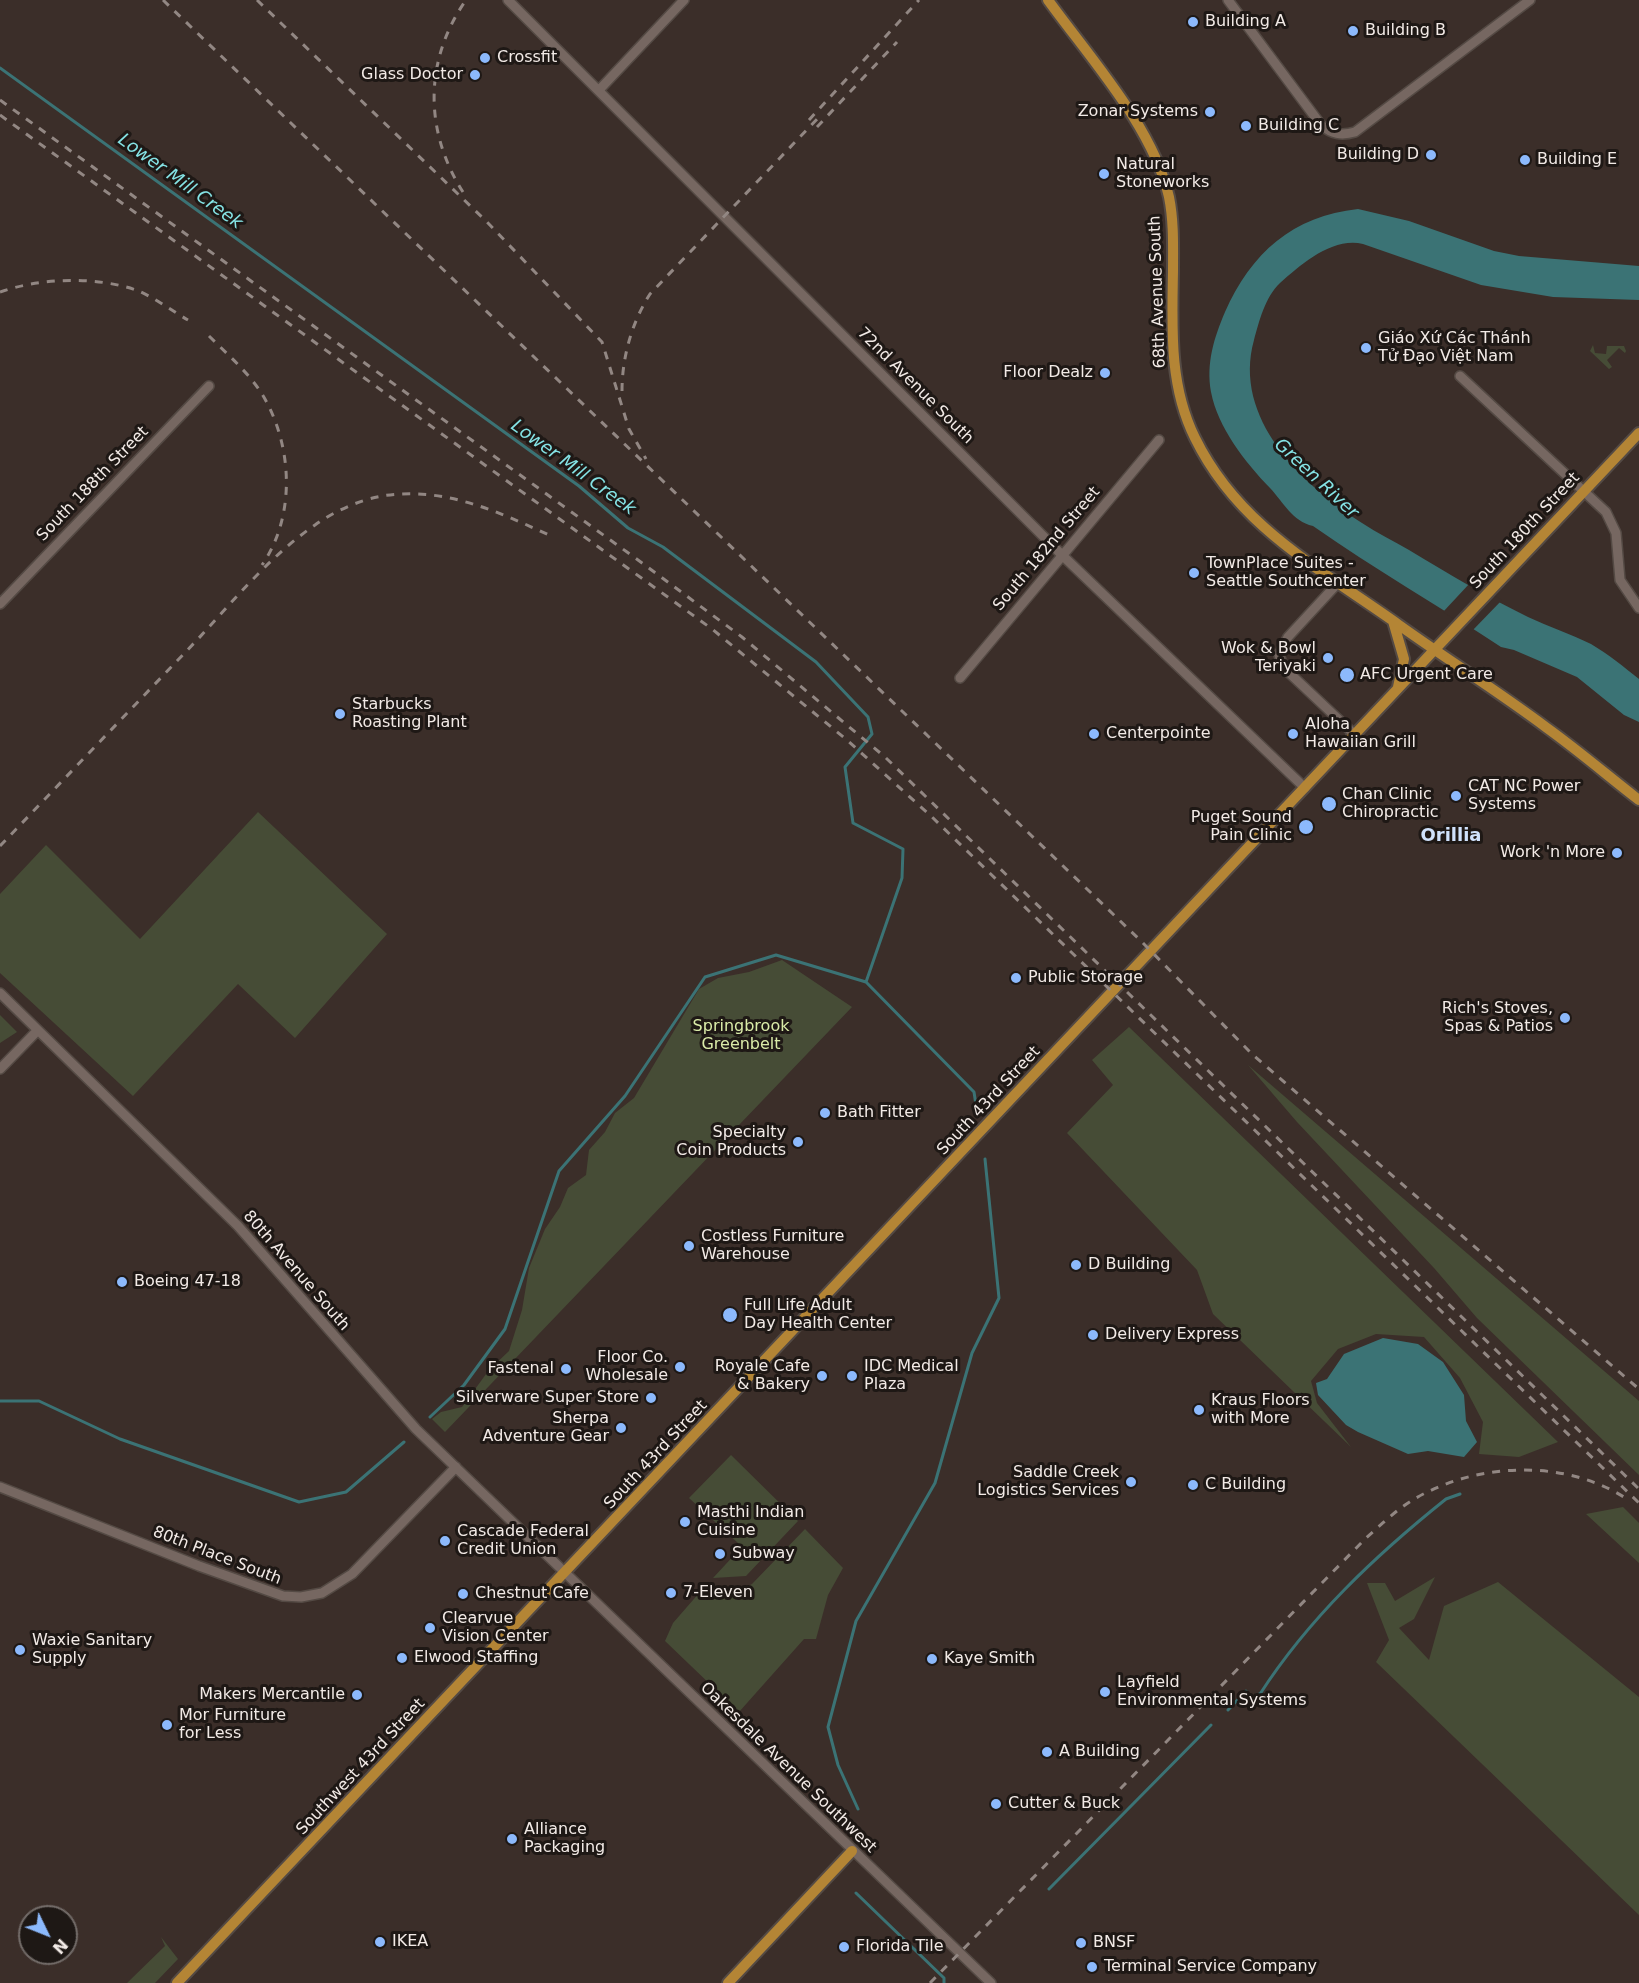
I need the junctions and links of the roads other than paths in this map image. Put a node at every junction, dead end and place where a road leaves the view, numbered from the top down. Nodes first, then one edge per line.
1 (508, 0) edge
2 (684, 0) edge
3 (1048, 0) edge
4 (1228, 0) edge
5 (1530, 0) edge
6 (600, 89) junction
7 (1460, 376) dead end
8 (209, 386) dead end
9 (1639, 433) edge
10 (1158, 440) dead end
11 (1584, 490) junction
12 (1062, 555) junction
13 (1336, 584) junction
14 (0, 604) edge
15 (1639, 608) edge
16 (1393, 621) junction
17 (1433, 650) junction
18 (960, 678) dead end
19 (1397, 689) junction
20 (1354, 735) junction
21 (1305, 788) junction
22 (1639, 800) edge
23 (0, 993) edge
24 (37, 1030) junction
25 (0, 1069) edge
26 (456, 1467) junction
27 (0, 1487) edge
28 (566, 1572) junction
29 (852, 1851) junction
30 (177, 1983) edge
31 (728, 1983) edge
32 (992, 1983) edge

1 - 6 street, 72nd Avenue South
2 - 6 street
3 - 13 main road, 68th Avenue South
4 - 5 street
6 - 12 street, 72nd Avenue South
7 - 11 street
8 - 14 street, South 188th Street
9 - 11 main road, South 180th Street
10 - 12 street, South 182nd Street
11 - 15 street
11 - 17 main road, South 180th Street
12 - 18 street, South 182nd Street
12 - 21 street, 72nd Avenue South
13 - 16 main road, 68th Avenue South
13 - 20 street
16 - 17 main road, 68th Avenue South
16 - 19 main road
17 - 19 main road, South 43rd Street
17 - 22 main road, 68th Avenue South
19 - 20 main road, South 43rd Street
20 - 21 main road, South 43rd Street
21 - 28 main road, South 43rd Street
23 - 24 street, 80th Avenue South
24 - 25 street
24 - 26 street, 80th Avenue South
26 - 27 street, 80th Place South
26 - 28 street, 80th Avenue South
28 - 29 street, Oakesdale Avenue Southwest
28 - 30 main road, Southwest 43rd Street
29 - 31 main road
29 - 32 street, Oakesdale Avenue Southwest

